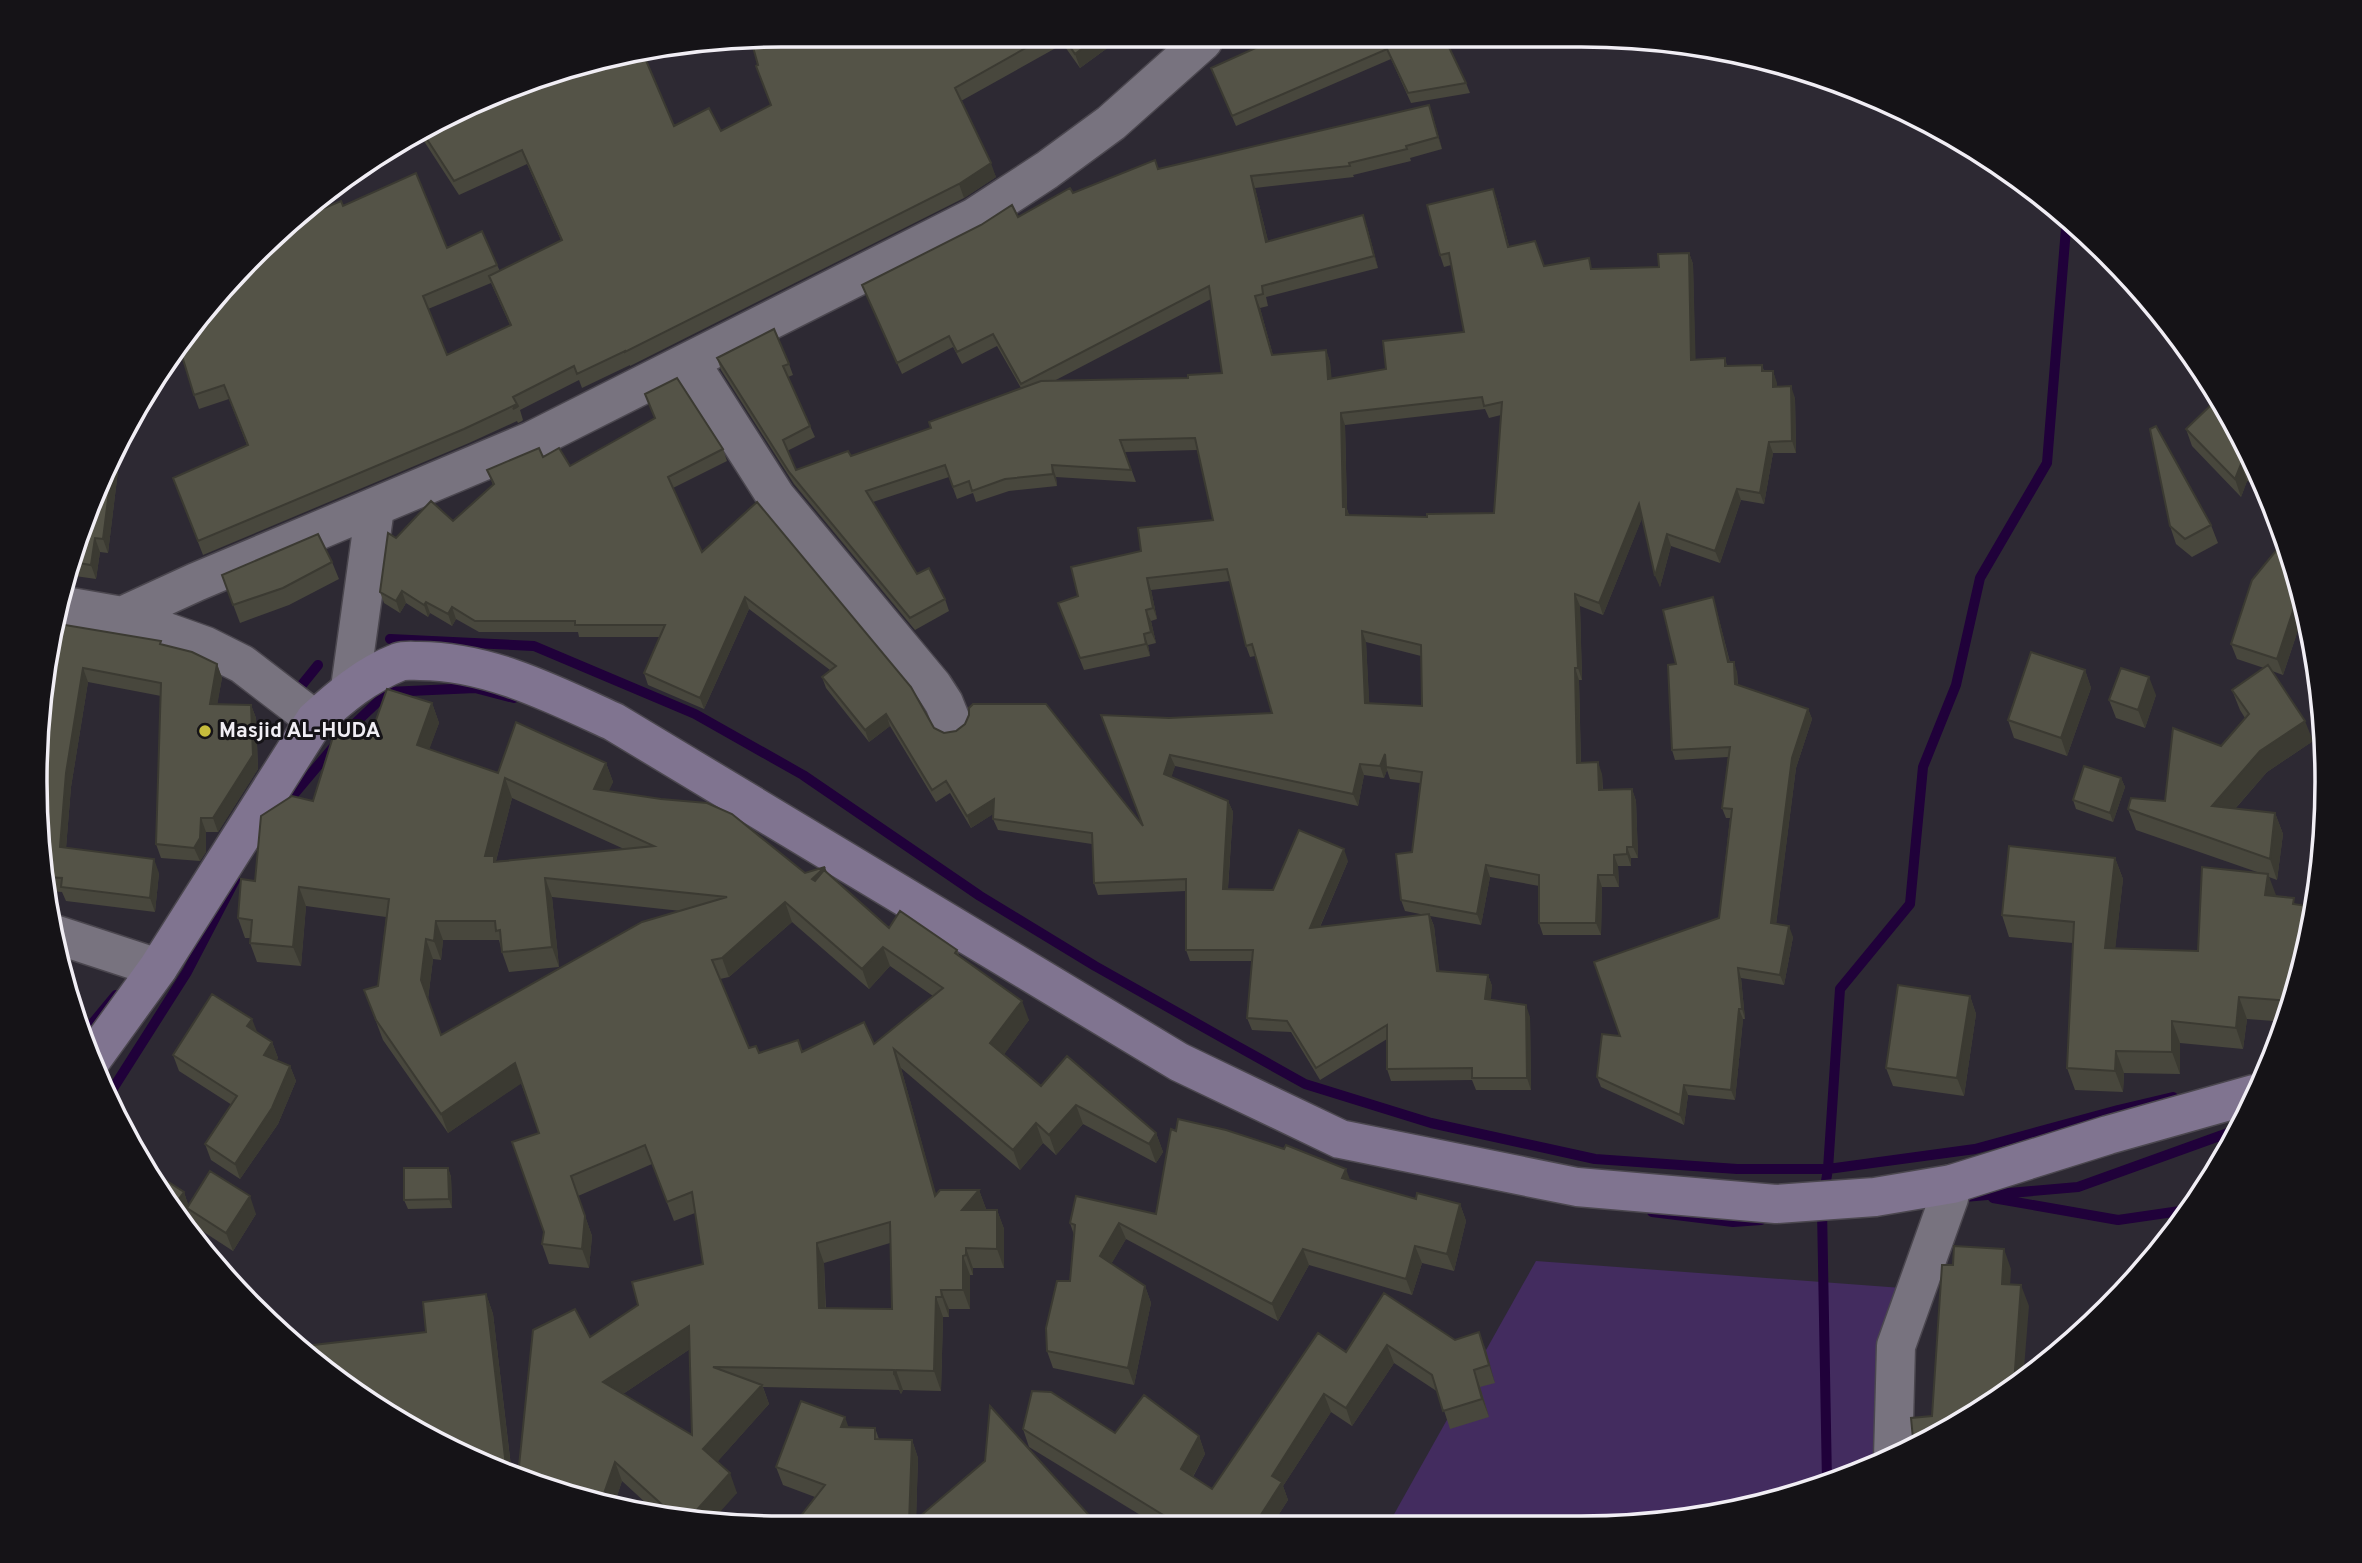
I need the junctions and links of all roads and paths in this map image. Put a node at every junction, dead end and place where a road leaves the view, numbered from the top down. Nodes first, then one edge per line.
1 (1196, 47) edge
2 (690, 362) junction
3 (375, 508) junction
4 (68, 608) edge
5 (122, 616) junction
6 (350, 688) junction
7 (315, 720) junction
8 (953, 723) dead end
9 (64, 937) edge
10 (158, 968) junction
11 (98, 1050) edge
12 (2243, 1097) edge
13 (1952, 1184) junction
14 (1893, 1445) edge

1 - 2 street
2 - 3 street
2 - 8 street
3 - 5 street
3 - 6 street
4 - 5 street
5 - 7 street
6 - 7 street
6 - 13 street
7 - 10 street
9 - 10 street
10 - 11 street
12 - 13 street
13 - 14 street

